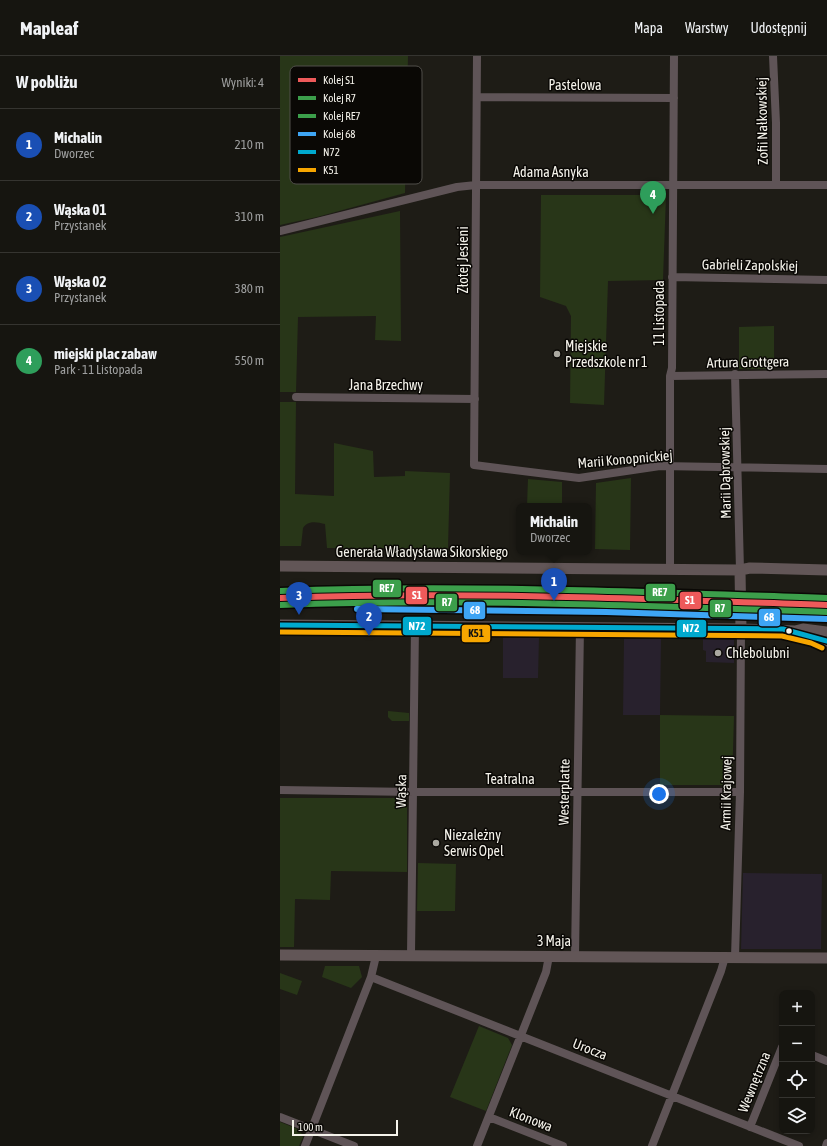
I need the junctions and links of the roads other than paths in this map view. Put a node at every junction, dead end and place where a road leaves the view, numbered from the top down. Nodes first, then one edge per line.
1 (477, 56) edge
2 (674, 56) edge
3 (773, 56) edge
4 (476, 97) junction
5 (674, 98) junction
6 (476, 185) junction
7 (674, 185) junction
8 (776, 185) junction
9 (827, 185) edge
10 (280, 231) edge
11 (672, 277) junction
12 (827, 280) edge
13 (735, 374) junction
14 (827, 374) edge
15 (670, 376) junction
16 (296, 397) dead end
17 (475, 398) junction
18 (474, 465) joint
19 (671, 467) junction
20 (738, 468) junction
21 (827, 469) edge
22 (280, 566) edge
23 (670, 570) junction
24 (740, 570) junction
25 (827, 570) edge
26 (280, 625) edge
27 (415, 626) junction
28 (580, 627) junction
29 (741, 629) junction
30 (795, 631) junction
31 (827, 632) edge
32 (827, 637) edge
33 (827, 642) edge
34 (280, 790) edge
35 (414, 792) junction
36 (576, 792) junction
37 (740, 792) junction
38 (280, 955) edge
39 (410, 955) junction
40 (376, 956) junction
41 (549, 956) junction
42 (575, 957) junction
43 (730, 957) junction
44 (827, 958) edge
45 (371, 977) junction
46 (522, 1037) junction
47 (779, 1054) edge
48 (815, 1056) edge
49 (827, 1061) edge
50 (672, 1096) junction
51 (280, 1117) edge
52 (489, 1117) junction
53 (750, 1127) junction
54 (312, 1129) junction
55 (827, 1143) edge
56 (305, 1146) edge
57 (354, 1146) edge
58 (477, 1146) edge
59 (563, 1146) edge
60 (652, 1146) edge
61 (799, 1146) edge
62 (826, 1146) edge

1 - 4 street, Złotej Jesieni
2 - 5 street, 11 Listopada
3 - 8 street, Zofii Nałkowskiej
4 - 5 street, Pastelowa
4 - 6 street, Złotej Jesieni
5 - 7 street, 11 Listopada
6 - 7 street, Adama Asnyka
6 - 10 street, Adama Asnyka
6 - 17 street, Złotej Jesieni
7 - 8 street, Adama Asnyka
7 - 11 street, 11 Listopada
8 - 9 street, Adama Asnyka
11 - 12 street, Gabrieli Zapolskiej
11 - 15 street, 11 Listopada
13 - 14 street, Artura Grottgera
13 - 15 street, Artura Grottgera
13 - 20 street, Marii Dąbrowskiej
15 - 19 street, 11 Listopada
16 - 17 street, Jana Brzechwy
17 - 18 street, Złotej Jesieni
18 - 19 street, Marii Konopnickiej
19 - 20 street, Marii Konopnickiej
19 - 23 street, 11 Listopada
20 - 21 street, Marii Konopnickiej
20 - 24 street, Marii Dąbrowskiej
22 - 23 main road, Generała Władysława Sikorskiego
23 - 24 main road, Generała Władysława Sikorskiego
24 - 25 main road, Generała Władysława Sikorskiego
24 - 29 main road
26 - 27 main road
27 - 28 main road
27 - 35 street, Wąska
28 - 29 main road
28 - 36 street, Westerplatte
29 - 30 main road
29 - 37 street, Armii Krajowej
30 - 31 main road
30 - 33 main road
32 - 33 main road
34 - 35 street, Teatralna
35 - 36 street, Teatralna
35 - 39 street, Wąska
36 - 37 street, Teatralna
36 - 42 street, Westerplatte
37 - 43 street, Armii Krajowej
38 - 40 main road, 3 Maja
39 - 40 main road, 3 Maja
39 - 41 main road, 3 Maja
40 - 45 street
41 - 42 main road, 3 Maja
41 - 46 street
42 - 43 main road, 3 Maja
43 - 44 main road, 3 Maja
43 - 50 street, Armii Krajowej
45 - 46 street, Urocza
45 - 54 street
46 - 50 street, Urocza
46 - 52 street
47 - 53 street, Wewnętrzna
48 - 49 street
50 - 53 street, Urocza
50 - 60 street, Armii Krajowej
51 - 54 street
52 - 58 street
52 - 59 street, Klonowa
53 - 61 street, Urocza
54 - 56 street
54 - 57 street
55 - 62 street

